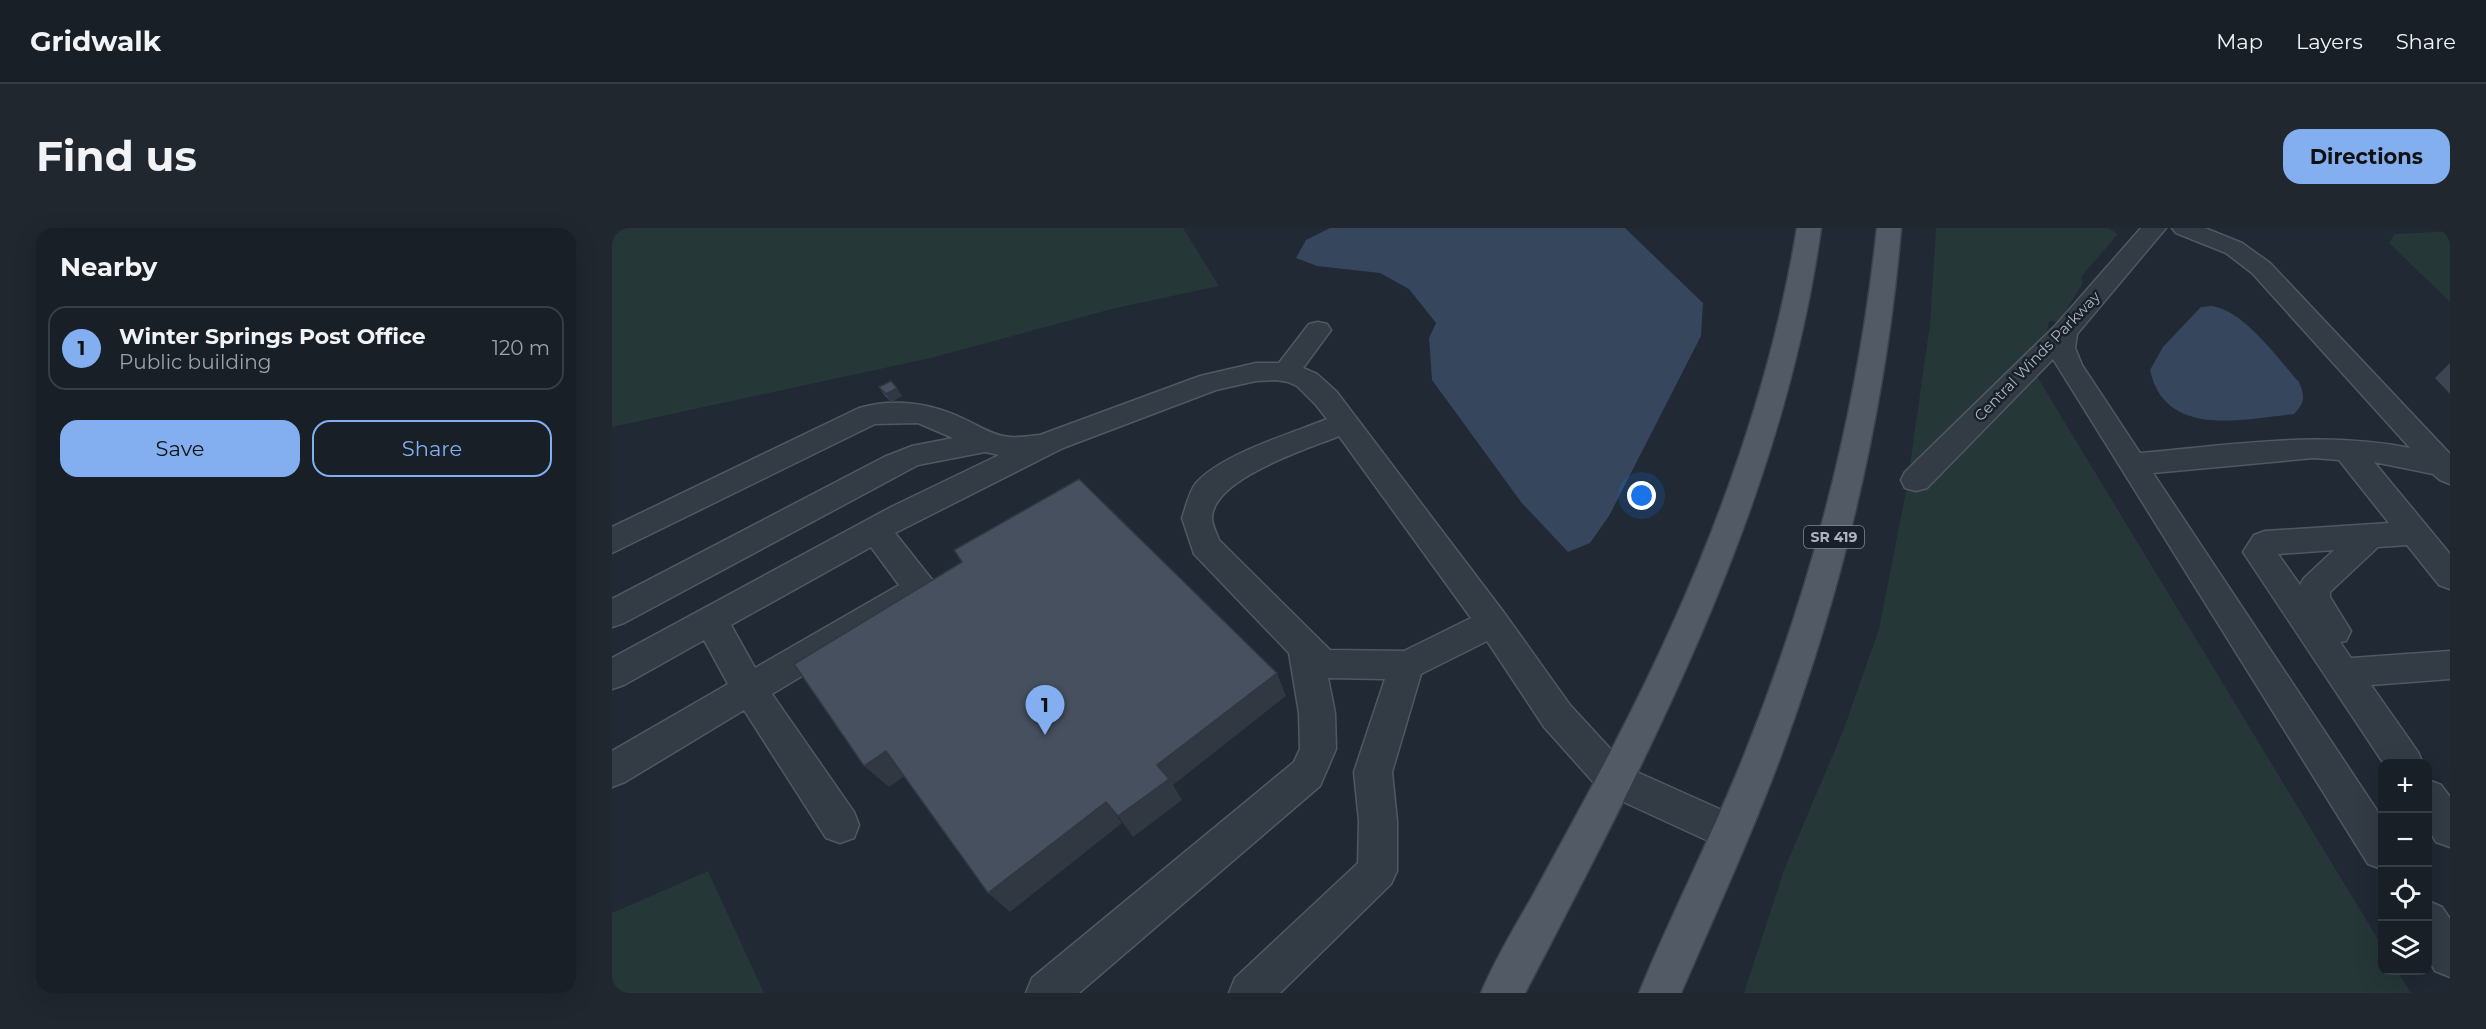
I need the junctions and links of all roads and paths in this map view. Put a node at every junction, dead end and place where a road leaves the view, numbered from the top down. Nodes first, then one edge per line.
1 (1809, 228) edge
2 (1889, 228) edge
3 (2154, 228) edge
4 (2184, 228) edge
5 (1318, 330) dead end
6 (2064, 332) junction
7 (1285, 373) junction
8 (1344, 423) junction
9 (1053, 441) junction
10 (984, 442) junction
11 (2347, 450) junction
12 (2133, 464) junction
13 (2446, 469) edge
14 (1916, 480) dead end
15 (875, 530) junction
16 (2415, 533) junction
17 (2370, 536) junction
18 (612, 541) edge
19 (2450, 576) edge
20 (612, 614) edge
21 (711, 621) junction
22 (1492, 623) junction
23 (1305, 646) junction
24 (2450, 664) edge
25 (1407, 665) junction
26 (2336, 665) junction
27 (612, 675) edge
28 (750, 689) junction
29 (2401, 759) edge
30 (612, 770) edge
31 (1616, 780) junction
32 (2432, 804) edge
33 (840, 825) dead end
34 (2450, 829) edge
35 (1730, 833) junction
36 (2378, 845) edge
37 (2432, 929) edge
38 (2450, 956) edge
39 (1047, 993) edge
40 (1250, 993) edge
41 (1502, 993) edge
42 (1660, 993) edge

1 - 31 main road
2 - 35 main road, SR 419
3 - 6 street, Central Winds Parkway
4 - 13 street
5 - 7 street
6 - 12 street
6 - 14 street, Central Winds Parkway
7 - 8 street
7 - 9 street
8 - 22 street
8 - 23 street
9 - 10 street
9 - 15 street
10 - 18 street
10 - 20 street
11 - 12 street
11 - 13 street
11 - 16 street
12 - 36 street
15 - 21 street
15 - 28 street
16 - 17 street
16 - 19 street
17 - 26 street
17 - 26 street
21 - 27 street
21 - 28 street
22 - 25 street
22 - 31 street
23 - 25 street
23 - 39 street
24 - 26 street
25 - 40 street
26 - 29 street
28 - 30 street
28 - 33 street
31 - 35 street
31 - 41 main road
32 - 34 street
35 - 42 main road, SR 419
37 - 38 street

